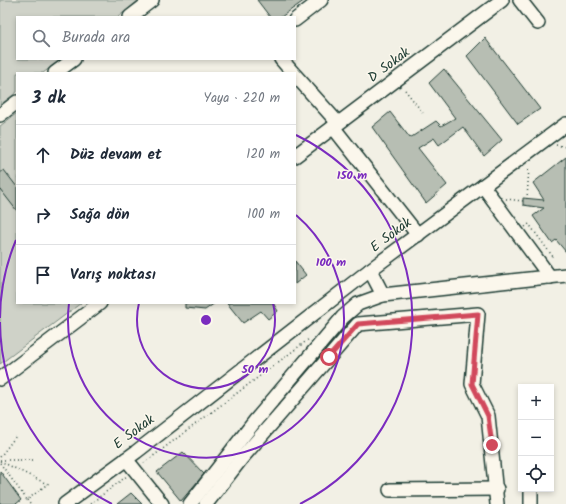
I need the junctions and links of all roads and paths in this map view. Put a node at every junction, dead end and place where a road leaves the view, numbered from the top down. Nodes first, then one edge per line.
1 (321, 0) edge
2 (502, 0) edge
3 (520, 0) edge
4 (151, 1) edge
5 (131, 16) edge
6 (296, 19) edge
7 (538, 22) dead end
8 (73, 60) edge
9 (282, 60) edge
10 (57, 72) edge
11 (292, 72) edge
12 (296, 76) edge
13 (404, 90) dead end
14 (16, 103) edge
15 (423, 113) dead end
16 (0, 115) edge
17 (566, 124) edge
18 (335, 125) junction
19 (530, 151) junction
20 (296, 155) edge
21 (483, 186) junction
22 (492, 198) junction
23 (527, 199) dead end
24 (523, 200) dead end
25 (518, 233) junction
26 (418, 235) junction
27 (553, 257) dead end
28 (370, 270) junction
29 (566, 275) edge
30 (550, 277) junction
31 (383, 295) junction
32 (99, 304) edge
33 (314, 335) dead end
34 (0, 379) edge
35 (16, 436) dead end
36 (126, 459) junction
37 (0, 460) edge
38 (34, 460) dead end
39 (135, 470) junction
40 (50, 482) dead end
41 (47, 484) junction
42 (497, 489) junction
43 (390, 490) dead end
44 (531, 492) edge
45 (27, 500) junction
46 (81, 500) edge
47 (30, 504) edge
48 (65, 504) edge
49 (90, 504) edge
50 (162, 504) edge
51 (190, 504) edge
52 (206, 504) edge
53 (497, 504) edge
54 (531, 504) edge

1 - 6 street
2 - 18 street, D Sokak
3 - 7 street
4 - 5 street
8 - 10 street
9 - 11 street
12 - 18 street
13 - 15 path
14 - 16 street
17 - 19 street, E Sokak
18 - 20 street, D Sokak
18 - 26 street
19 - 21 street, E Sokak
19 - 23 path
21 - 22 street
21 - 26 street, E Sokak
22 - 24 path
22 - 25 street
25 - 27 path
25 - 30 street
26 - 28 street, E Sokak
28 - 31 street
28 - 36 street, E Sokak
29 - 30 street
30 - 31 street
31 - 51 street
32 - 34 street
33 - 39 path
35 - 37 path
36 - 39 street
36 - 46 street, E Sokak
37 - 38 path
37 - 41 path
37 - 45 path
39 - 49 path
39 - 50 street
40 - 41 path
41 - 45 path
42 - 43 street
42 - 52 street
42 - 53 street
44 - 54 street
45 - 47 path
46 - 48 street, E Sokak

